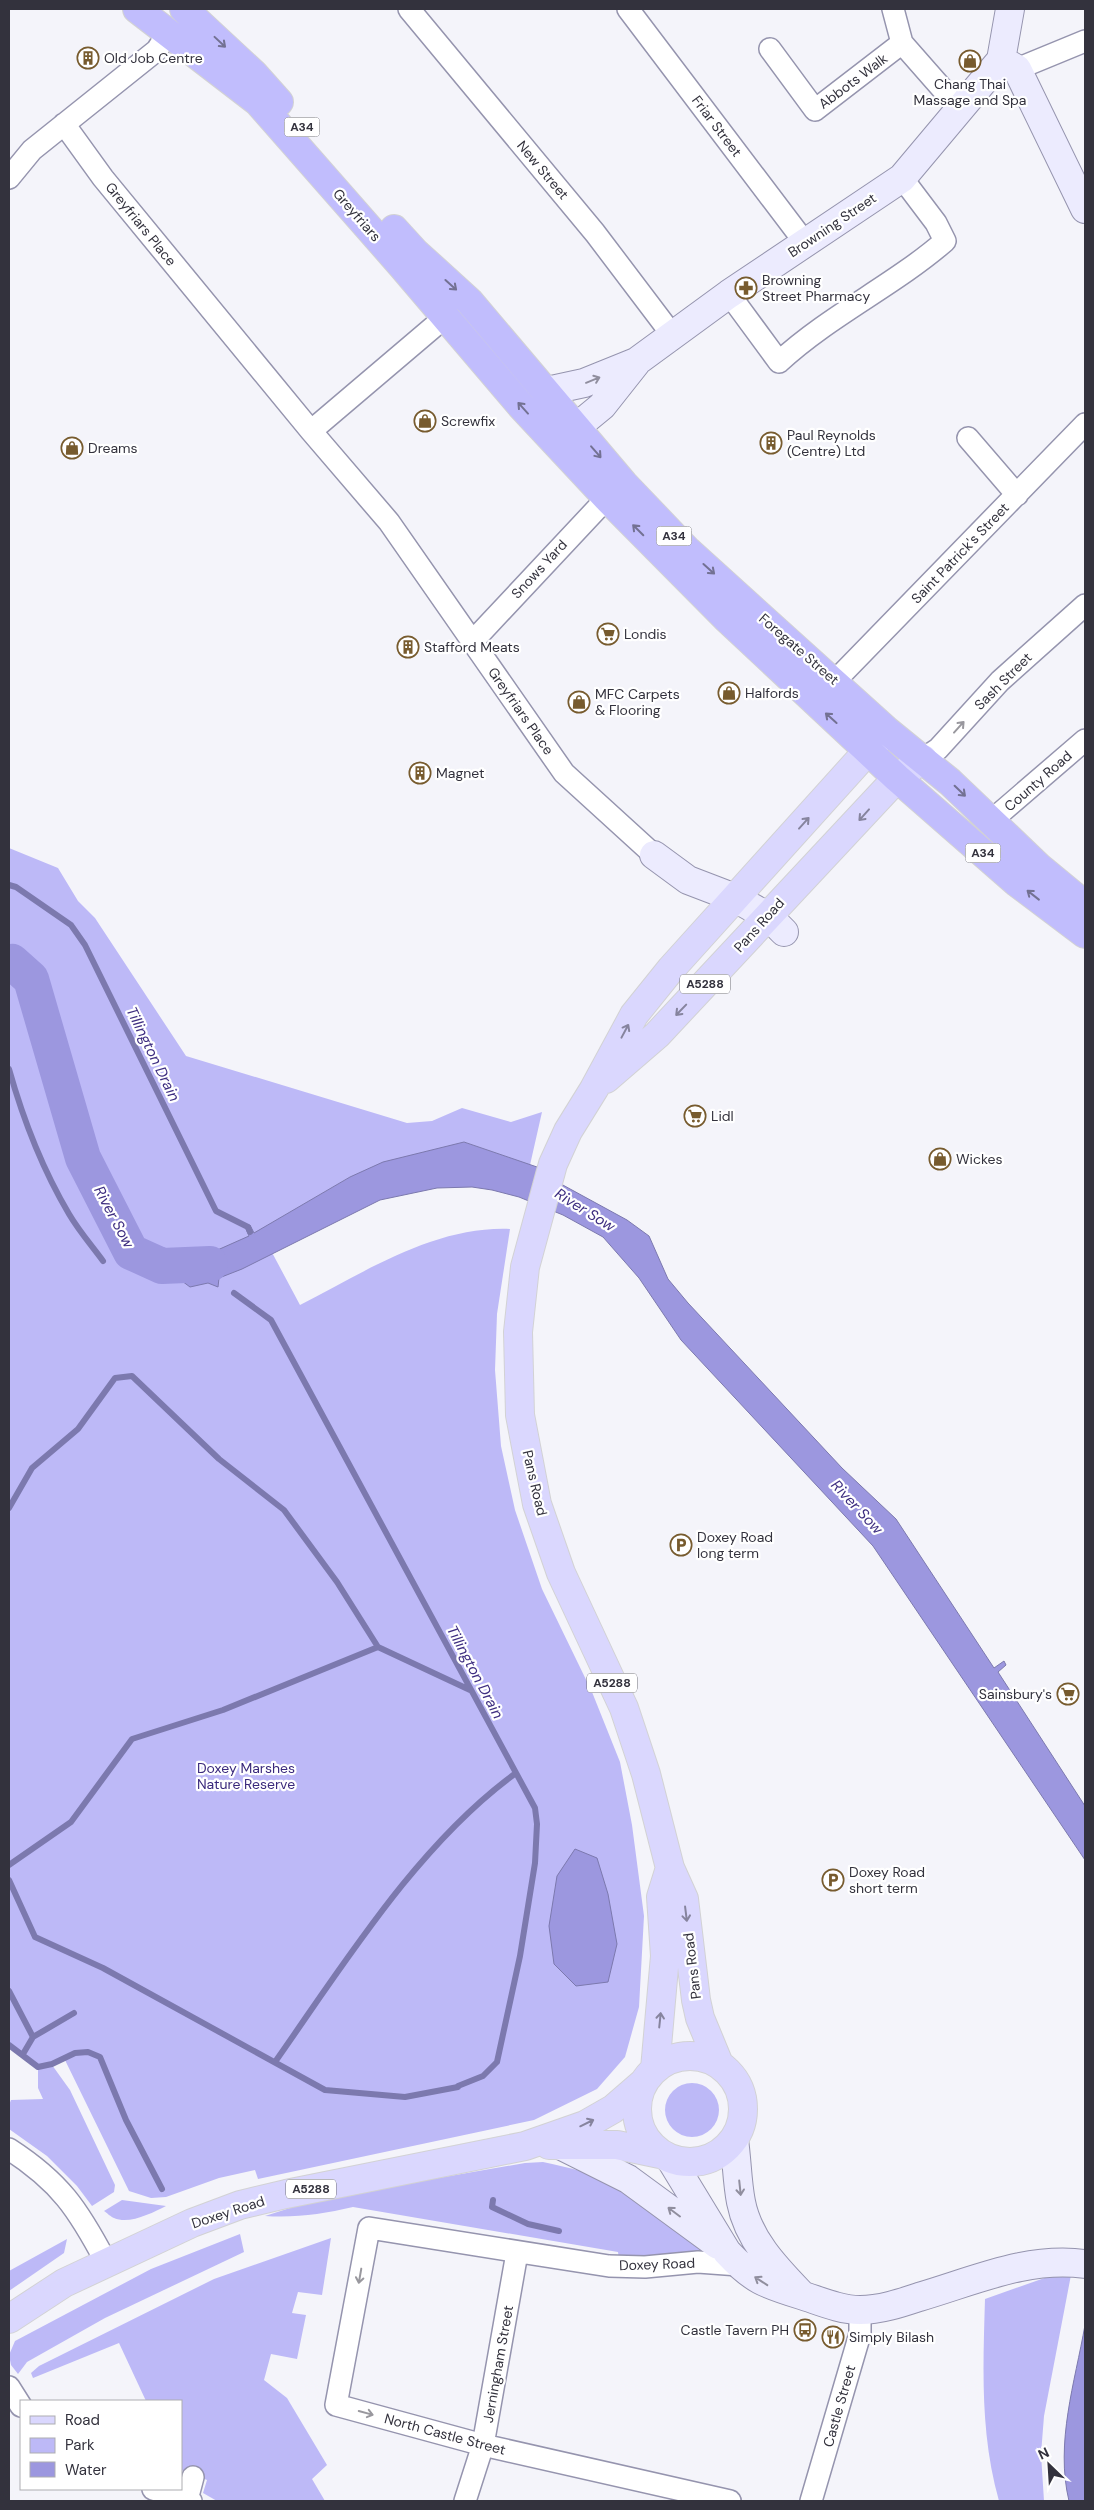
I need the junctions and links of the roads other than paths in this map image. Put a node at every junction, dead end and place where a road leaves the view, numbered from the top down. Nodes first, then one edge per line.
1 (137, 9) edge
2 (184, 9) edge
3 (409, 9) edge
4 (628, 9) edge
5 (892, 9) edge
6 (1010, 9) edge
7 (167, 20) edge
8 (1085, 41) edge
9 (902, 43) junction
10 (770, 49) dead end
11 (1009, 64) junction
12 (960, 109) junction
13 (64, 124) junction
14 (9, 178) edge
15 (902, 178) junction
16 (1085, 209) edge
17 (806, 244) junction
18 (729, 294) junction
19 (444, 318) junction
20 (673, 336) junction
21 (636, 362) junction
22 (539, 383) junction
23 (1085, 424) edge
24 (310, 431) junction
25 (565, 436) junction
26 (968, 438) dead end
27 (1017, 495) junction
28 (607, 498) junction
29 (1085, 605) edge
30 (473, 641) junction
31 (834, 681) junction
32 (886, 730) junction
33 (1085, 740) edge
34 (867, 751) junction
35 (923, 759) junction
36 (897, 778) junction
37 (991, 821) junction
38 (654, 855) joint
39 (736, 898) junction
40 (1085, 905) edge
41 (776, 925) junction
42 (1085, 934) edge
43 (594, 1089) junction
44 (670, 1868) junction
45 (719, 2064) junction
46 (649, 2076) junction
47 (734, 2140) junction
48 (560, 2145) junction
49 (526, 2146) junction
50 (9, 2149) edge
51 (666, 2157) junction
52 (369, 2228) joint
53 (517, 2253) junction
54 (733, 2258) junction
55 (106, 2262) junction
56 (1075, 2262) edge
57 (803, 2296) junction
58 (860, 2310) junction
59 (9, 2319) edge
60 (9, 2387) edge
61 (20, 2404) edge
62 (483, 2445) junction
63 (193, 2477) dead end
64 (156, 2490) edge
65 (189, 2500) edge
66 (465, 2501) edge
67 (730, 2501) edge
68 (811, 2501) edge

1 - 7 highway, Greyfriars / A34
2 -> 22 highway, Greyfriars / A34
3 - 20 street, New Street
4 - 17 street, Friar Street
5 - 9 street
6 - 11 street
7 - 13 street
7 - 19 highway, Greyfriars / A34
8 - 11 street
9 - 10 street, Abbots Walk
9 - 12 street
11 - 12 street, Browning Street
11 - 16 street
12 - 15 street, Browning Street
13 - 14 street
13 - 24 street, Greyfriars Place
15 - 17 street, Browning Street
15 - 18 street
17 - 18 street, Browning Street
18 - 20 street, Browning Street
19 - 24 street
25 -> 19 highway, Greyfriars / A34
20 - 21 street, Browning Street
22 -> 21 street, Browning Street
21 - 25 street, Browning Street
22 - 25 highway, Foregate Street / A34
23 - 27 street, Saint Patrick's Street
24 - 30 street, Greyfriars Place
25 - 28 highway, Foregate Street / A34
25 -> 31 highway, Foregate Street / A34
26 - 27 street
27 - 31 street, Saint Patrick's Street
28 - 30 street, Snows Yard
34 -> 28 highway, Foregate Street / A34
35 -> 29 street, Sash Street
30 - 38 street, Greyfriars Place
31 - 32 highway, Foregate Street / A34
32 - 34 main road, Pans Road / A5288
32 - 35 highway, Foregate Street / A34
33 - 37 street, County Road
34 - 36 highway, Foregate Street / A34
39 -> 34 main road, Pans Road / A5288
35 - 36 main road, Pans Road / A5288
35 -> 37 highway, Foregate Street / A34
36 -> 41 main road, Pans Road / A5288
42 -> 36 highway, Foregate Street / A34
37 - 40 highway, Foregate Street / A34
38 - 39 street, Greyfriars Place
39 - 41 street, Greyfriars Place
43 -> 39 main road, Pans Road / A5288
41 -> 43 main road, Pans Road / A5288
43 - 44 main road, Pans Road / A5288
44 -> 45 main road, Pans Road / A5288
46 -> 44 main road, Pans Road
45 - 46 main road, A5288
45 - 47 main road, A5288
49 -> 46 main road, Doxey Road / A5288
46 - 51 main road
47 - 51 main road, A5288
47 -> 57 street
48 - 49 main road, Doxey Road / A5288
48 - 51 main road, Doxey Road / A5288
54 -> 48 street
49 - 55 main road, Doxey Road / A5288
50 - 55 street
51 - 54 street
52 - 53 street, Doxey Road
52 -> 62 street, North Castle Street
53 - 54 street, Doxey Road
53 - 62 street, Jerningham Street
57 -> 54 street
55 - 59 main road, Doxey Road / A5288
56 - 58 street
57 - 58 street
58 - 68 street, Castle Street
60 - 61 street
62 - 66 street, Jerningham Street
62 - 67 street, North Castle Street
63 - 65 street
64 - 65 street

